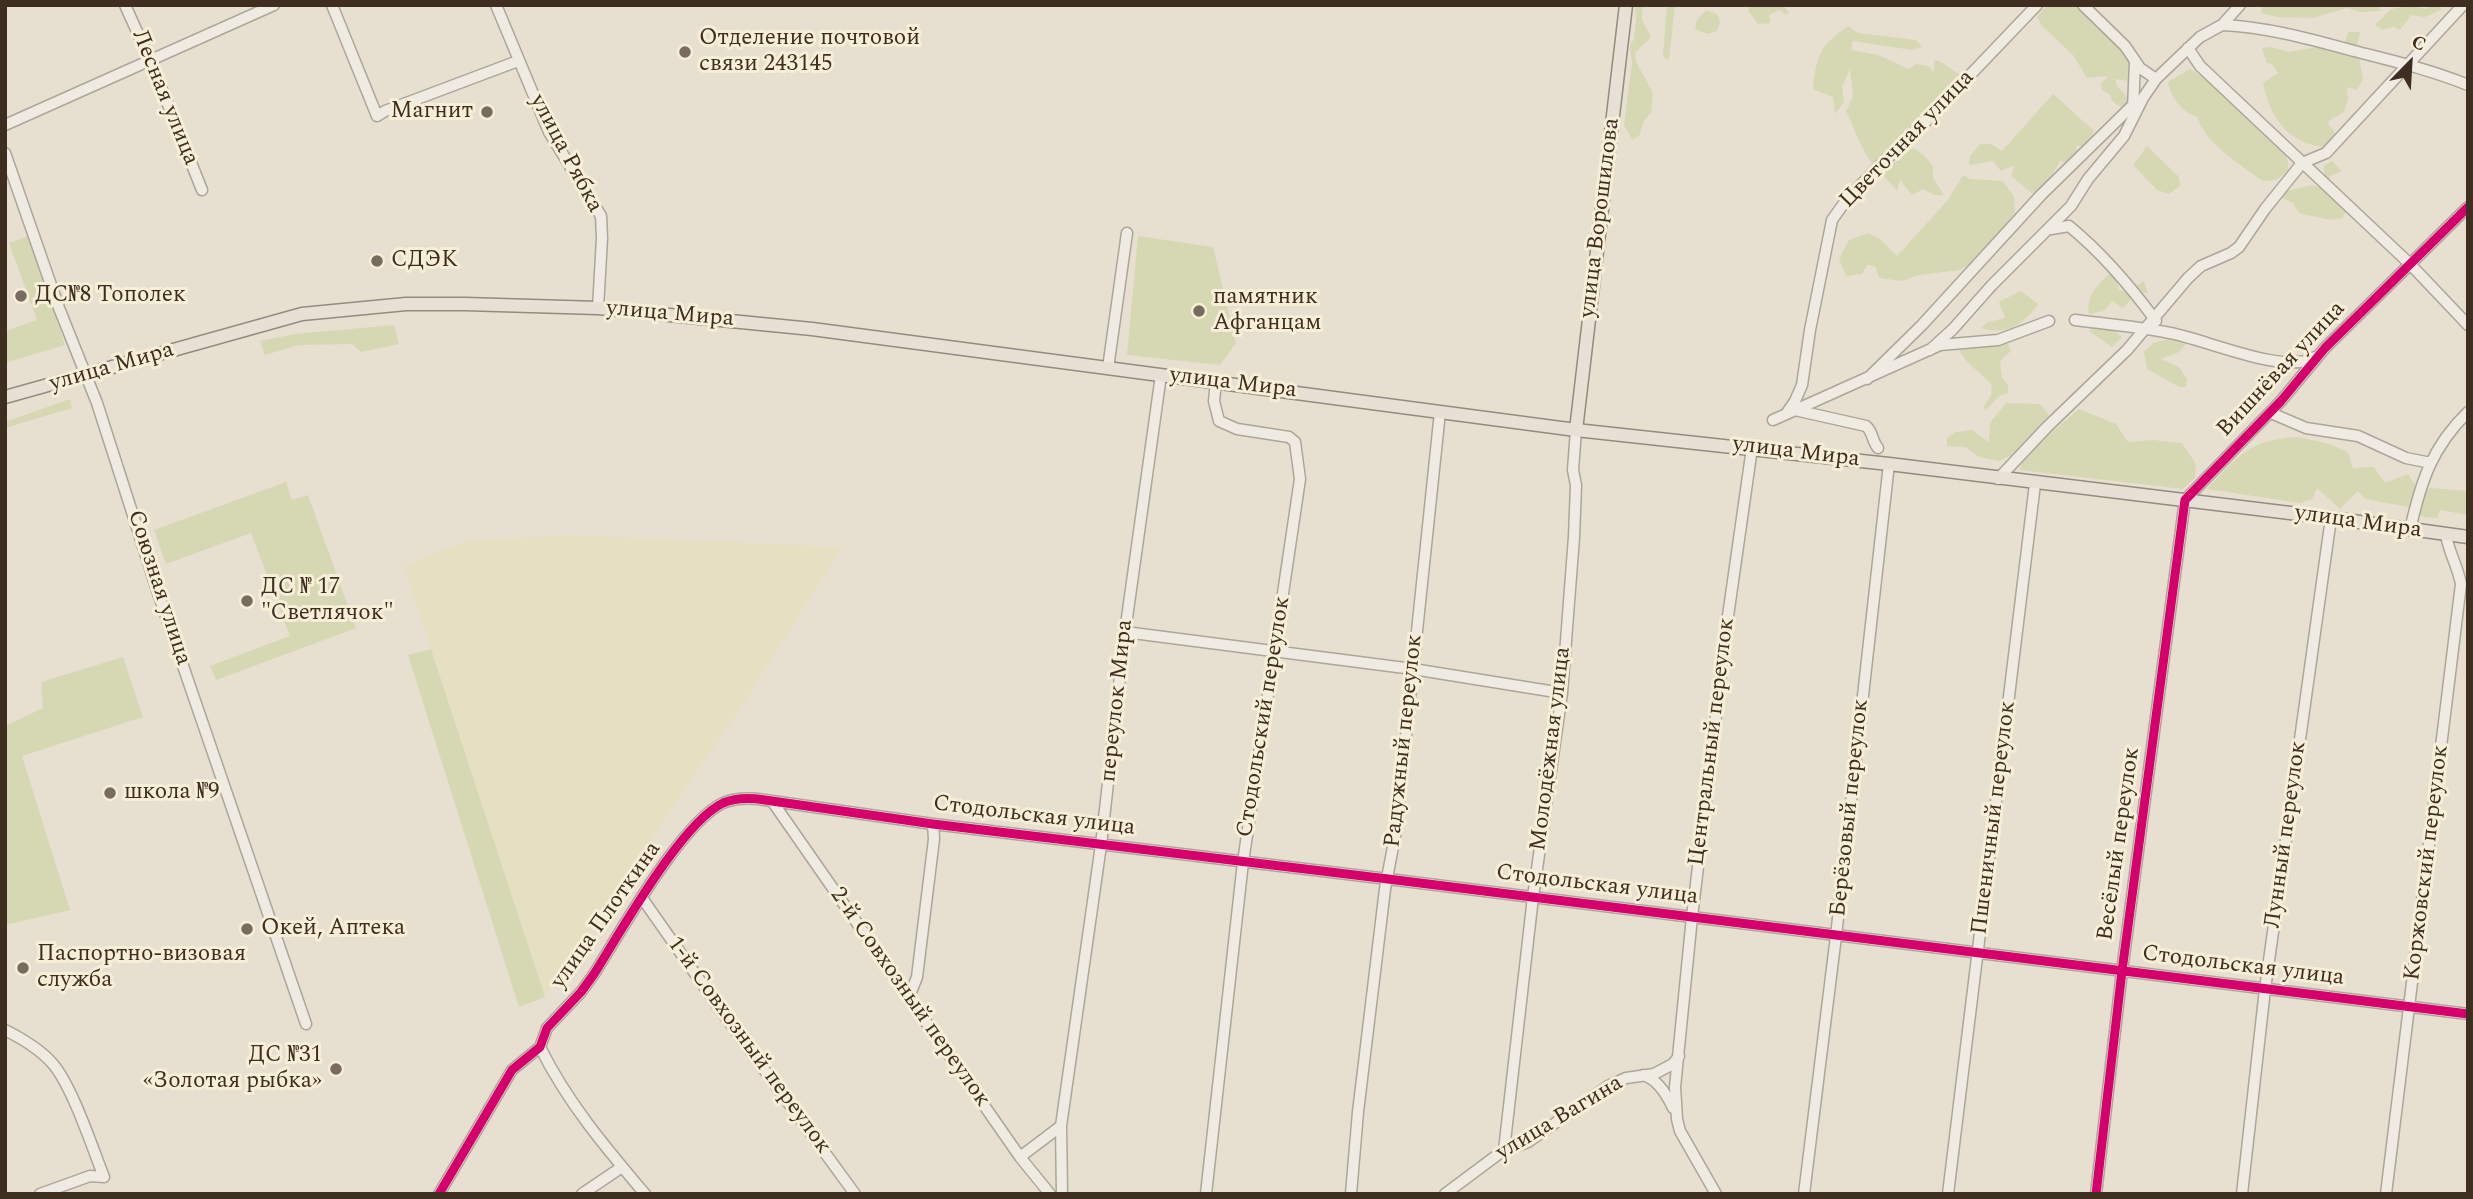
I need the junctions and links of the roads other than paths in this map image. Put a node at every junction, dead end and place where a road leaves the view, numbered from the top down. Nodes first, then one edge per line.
1 (125, 5) edge
2 (274, 5) edge
3 (332, 5) edge
4 (496, 5) edge
5 (1626, 5) edge
6 (2037, 5) edge
7 (2083, 5) edge
8 (2240, 5) edge
9 (2463, 5) edge
10 (2221, 25) junction
11 (2188, 48) junction
12 (149, 60) junction
13 (518, 61) junction
14 (2135, 62) junction
15 (2407, 64) junction
16 (2155, 79) junction
17 (2468, 85) edge
18 (2134, 110) junction
19 (5, 125) edge
20 (5, 153) edge
21 (2302, 163) junction
22 (202, 190) dead end
23 (2468, 207) edge
24 (2048, 230) junction
25 (1128, 233) dead end
26 (2410, 264) junction
27 (598, 308) junction
28 (2154, 318) junction
29 (2075, 320) dead end
30 (2049, 321) dead end
31 (2468, 325) edge
32 (2145, 330) junction
33 (2169, 332) junction
34 (2325, 348) junction
35 (1930, 350) junction
36 (1108, 368) junction
37 (1161, 375) junction
38 (85, 376) junction
39 (1867, 379) junction
40 (1216, 382) junction
41 (5, 397) edge
42 (1440, 412) junction
43 (1790, 412) junction
44 (2468, 412) edge
45 (2271, 413) junction
46 (1773, 420) dead end
47 (1576, 430) junction
48 (1752, 448) junction
49 (1878, 448) dead end
50 (2431, 463) junction
51 (1889, 464) junction
52 (1998, 479) junction
53 (2035, 484) junction
54 (2185, 500) junction
55 (2331, 518) junction
56 (2410, 530) junction
57 (2446, 535) junction
58 (2468, 537) edge
59 (1125, 632) junction
60 (1275, 651) junction
61 (1413, 669) junction
62 (1562, 693) junction
63 (772, 801) junction
64 (722, 804) joint
65 (933, 824) junction
66 (1101, 845) junction
67 (1243, 862) junction
68 (1388, 879) junction
69 (1533, 897) junction
70 (642, 898) junction
71 (1692, 917) junction
72 (1836, 936) junction
73 (1979, 954) junction
74 (2122, 971) junction
75 (2265, 989) junction
76 (909, 997) junction
77 (2411, 1007) junction
78 (2468, 1014) edge
79 (306, 1024) dead end
80 (5, 1030) edge
81 (540, 1047) junction
82 (1679, 1056) junction
83 (1643, 1075) junction
84 (1677, 1119) junction
85 (1061, 1126) junction
86 (1504, 1150) junction
87 (1020, 1157) junction
88 (622, 1167) junction
89 (40, 1194) edge
90 (439, 1194) edge
91 (582, 1194) edge
92 (645, 1194) edge
93 (855, 1194) edge
94 (1050, 1194) edge
95 (1062, 1194) edge
96 (1206, 1194) edge
97 (1351, 1194) edge
98 (1445, 1194) edge
99 (1716, 1194) edge
100 (1804, 1194) edge
101 (1948, 1194) edge
102 (2096, 1194) edge
103 (2242, 1194) edge
104 (2386, 1194) edge

1 - 12 street, Лесная улица
2 - 12 street
3 - 13 street
4 - 13 street, улица Рябка
5 - 47 main road, улица Ворошилова
6 - 43 street, Цветочная улица
7 - 14 street
8 - 10 street
9 - 15 street
10 - 11 street
10 - 15 street
11 - 16 street
11 - 21 street
12 - 19 street
12 - 22 street, Лесная улица
13 - 27 street, улица Рябка
14 - 16 street
14 - 18 street
15 - 17 street
15 - 21 street
16 - 18 street
18 - 24 street
18 - 39 street
20 - 38 street, Союзная улица
21 - 26 street
21 - 28 street
23 - 26 street, Вишнёвая улица
24 - 28 street
24 - 35 street
25 - 36 street
26 - 31 street
26 - 34 street, Вишнёвая улица
27 - 36 main road, улица Мира
27 - 38 main road, улица Мира
28 - 32 street
28 - 33 street
29 - 32 street
30 - 35 street
32 - 33 street
32 - 52 street
33 - 34 street
34 - 45 street, Вишнёвая улица
35 - 39 street
36 - 37 main road, улица Мира
37 - 40 main road, улица Мира
37 - 59 street, переулок Мира
38 - 41 main road, улица Мира
38 - 79 street, Союзная улица
39 - 43 street
40 - 42 main road, улица Мира
40 - 60 street, Стодольский переулок
42 - 47 main road, улица Мира
42 - 61 street, Радужный переулок
43 - 46 street
43 - 49 street
44 - 50 street
45 - 50 street
45 - 54 street, Вишнёвая улица
47 - 48 main road, улица Мира
47 - 62 street, Молодёжная улица
48 - 51 main road, улица Мира
48 - 71 street, Центральный переулок
50 - 56 street
51 - 52 main road, улица Мира
51 - 72 street, Берёзовый переулок
52 - 53 main road, улица Мира
53 - 54 main road, улица Мира
53 - 73 street, Пшеничный переулок
54 - 55 main road, улица Мира
54 - 74 street, Весёлый переулок
55 - 56 main road, улица Мира
55 - 75 street, Лунный переулок
56 - 57 main road, улица Мира
57 - 58 main road, улица Мира
57 - 77 street, Коржовский переулок
59 - 60 street
59 - 66 street, переулок Мира
60 - 61 street
60 - 67 street, Стодольский переулок
61 - 62 street
61 - 68 street, Радужный переулок
62 - 69 street, Молодёжная улица
63 - 64 street, Стодольская улица
63 - 65 street, Стодольская улица
63 - 76 street, 2-й Совхозный переулок
64 - 70 street, улица Плоткина
65 - 66 street, Стодольская улица
65 - 76 street
66 - 67 street, Стодольская улица
66 - 85 street, переулок Мира
67 - 68 street, Стодольская улица
67 - 96 street, Стодольский переулок
68 - 69 street, Стодольская улица
68 - 97 street, Радужный переулок
69 - 71 street, Стодольская улица
69 - 86 street, Молодёжная улица
70 - 81 street, улица Плоткина
70 - 93 street, 1-й Совхозный переулок
71 - 72 street, Стодольская улица
71 - 82 street, Центральный переулок
72 - 73 street, Стодольская улица
72 - 100 street, Берёзовый переулок
73 - 74 street, Стодольская улица
73 - 101 street, Пшеничный переулок
74 - 75 street, Стодольская улица
74 - 102 street, Весёлый переулок
75 - 77 street, Стодольская улица
75 - 103 street, Лунный переулок
76 - 87 street, 2-й Совхозный переулок
77 - 78 street, Стодольская улица
77 - 104 street, Коржовский переулок
80 - 89 street
81 - 88 street
81 - 90 street, улица Плоткина
82 - 83 street, улица Вагина
82 - 84 street, Центральный переулок
83 - 84 street
83 - 86 street, улица Вагина
84 - 99 street, Центральный переулок
85 - 87 street
85 - 95 street, переулок Мира
86 - 98 street, улица Вагина
87 - 94 street, 2-й Совхозный переулок
88 - 91 street
88 - 92 street

